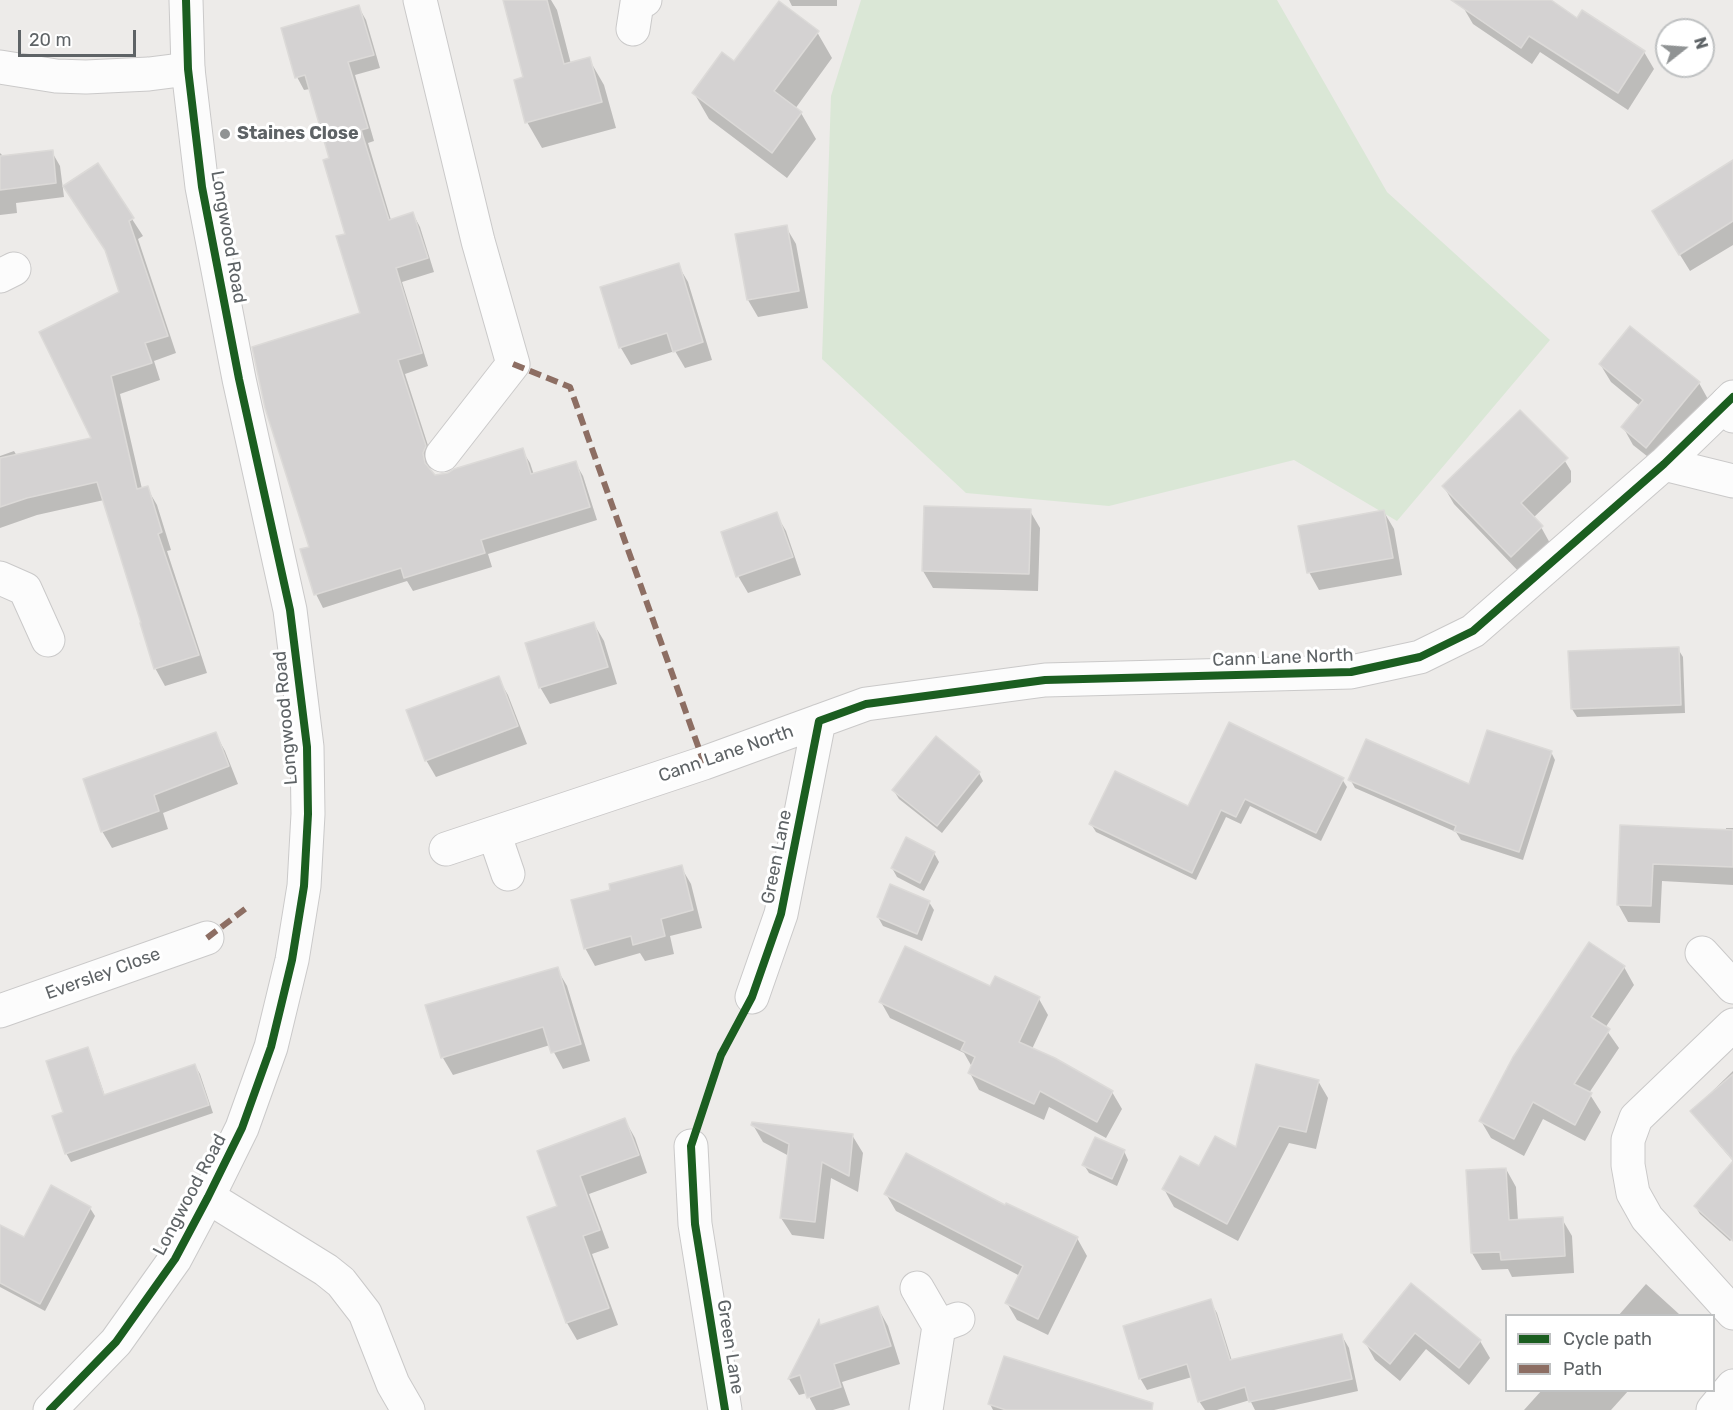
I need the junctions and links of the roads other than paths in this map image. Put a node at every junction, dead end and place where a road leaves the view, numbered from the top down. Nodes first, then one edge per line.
1 (186, 0) edge
2 (420, 0) edge
3 (0, 67) edge
4 (188, 69) junction
5 (1731, 405) edge
6 (442, 455) dead end
7 (1664, 464) junction
8 (1733, 482) edge
9 (0, 579) edge
10 (48, 640) dead end
11 (819, 721) junction
12 (494, 833) junction
13 (446, 849) dead end
14 (508, 874) dead end
15 (207, 938) dead end
16 (1702, 953) dead end
17 (1733, 987) edge
18 (752, 997) dead end
19 (0, 1011) edge
20 (1733, 1024) edge
21 (691, 1146) dead end
22 (208, 1197) junction
23 (917, 1288) dead end
24 (1733, 1313) edge
25 (1733, 1386) edge
26 (50, 1410) edge
27 (408, 1410) edge
28 (725, 1410) edge
29 (927, 1410) edge
30 (1713, 1410) edge

1 - 4 street, Longwood Road
2 - 6 street
3 - 4 street
4 - 22 street, Longwood Road
5 - 7 street, Cann Lane North
7 - 8 street
7 - 11 street, Cann Lane North
9 - 10 street
11 - 12 street, Cann Lane North
11 - 18 street, Green Lane
12 - 13 street, Cann Lane North
12 - 14 street
15 - 19 street, Eversley Close
16 - 17 street
20 - 24 street
21 - 28 street, Green Lane
22 - 26 street, Longwood Road
22 - 27 street
23 - 29 street
25 - 30 street

